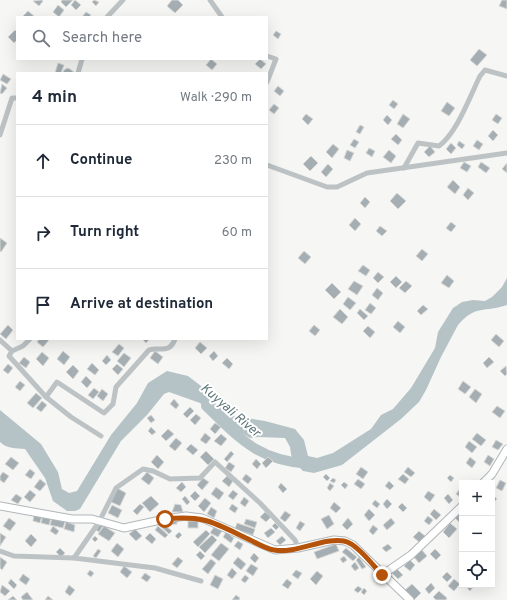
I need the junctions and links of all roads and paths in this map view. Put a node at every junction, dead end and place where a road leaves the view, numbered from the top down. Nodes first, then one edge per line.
1 (123, 0) edge
2 (210, 0) edge
3 (108, 16) edge
4 (221, 16) edge
5 (268, 56) edge
6 (82, 60) edge
7 (78, 72) edge
8 (507, 76) edge
9 (268, 79) edge
10 (16, 98) edge
11 (0, 135) edge
12 (507, 153) edge
13 (268, 165) edge
14 (404, 168) junction
15 (0, 340) edge
16 (29, 340) edge
17 (174, 340) edge
18 (12, 351) junction
19 (46, 397) junction
20 (101, 436) dead end
21 (507, 449) edge
22 (486, 480) edge
23 (0, 506) edge
24 (459, 509) edge
25 (99, 522) junction
26 (298, 548) junction
27 (0, 551) edge
28 (74, 558) junction
29 (382, 575) junction
30 (201, 581) dead end
31 (410, 600) edge

1 - 3 street
2 - 4 street
5 - 9 street
6 - 7 street
8 - 14 street
10 - 11 street
12 - 14 street
13 - 14 street
15 - 18 street
16 - 18 street
17 - 19 street
18 - 19 street
19 - 20 street
21 - 22 main road
23 - 25 main road
24 - 29 main road
25 - 26 main road
25 - 26 street
25 - 28 street
26 - 29 main road
27 - 28 street
28 - 30 street
29 - 31 main road

